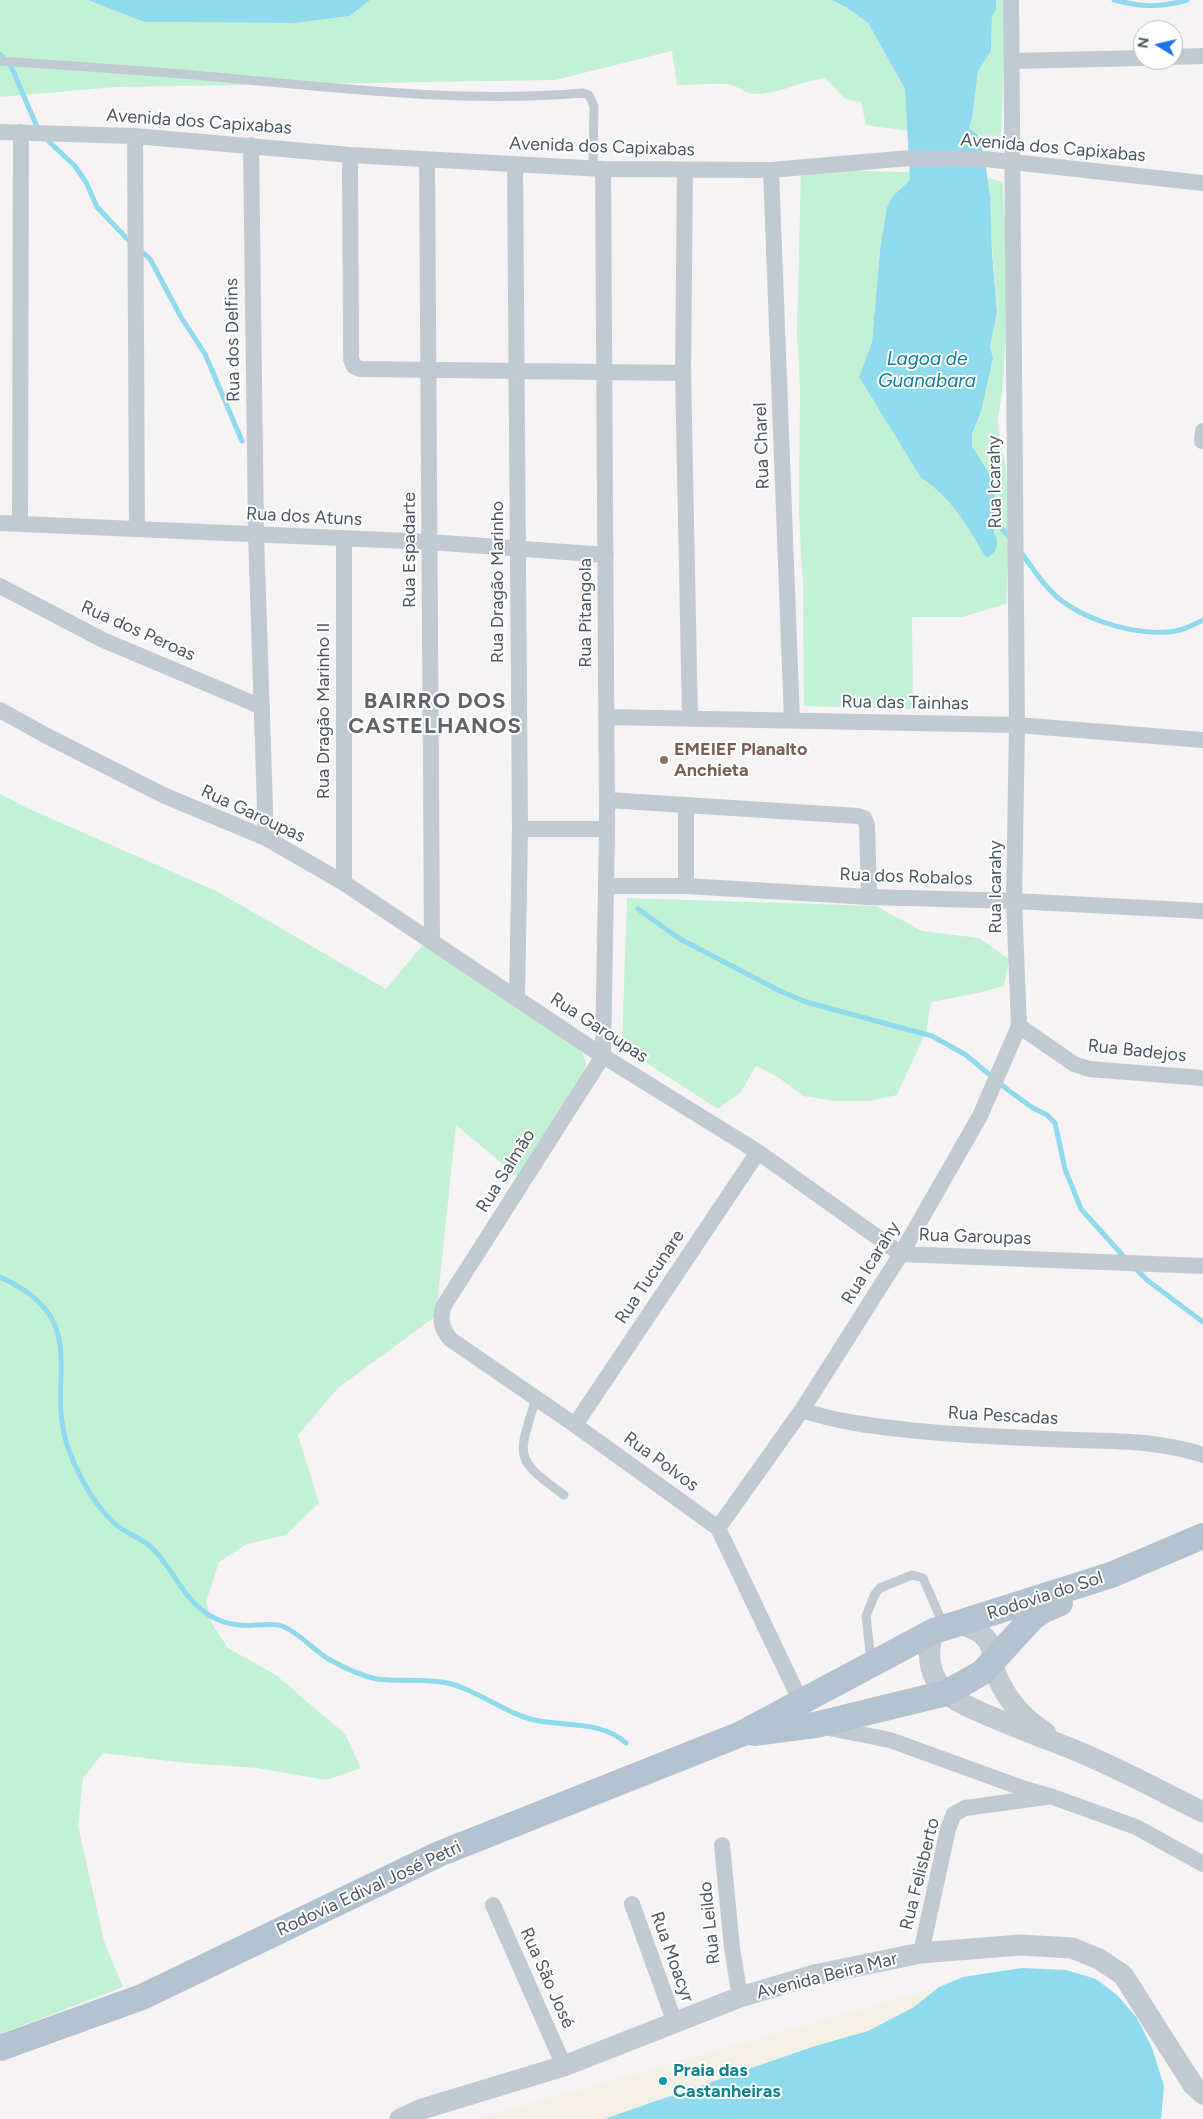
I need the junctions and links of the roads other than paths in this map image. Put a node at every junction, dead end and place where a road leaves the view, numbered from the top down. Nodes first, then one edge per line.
1 (1011, 0) edge
2 (1203, 56) edge
3 (1183, 57) edge
4 (1133, 58) edge
5 (0, 61) edge
6 (1012, 61) junction
7 (0, 132) edge
8 (21, 132) junction
9 (135, 136) junction
10 (251, 145) junction
11 (350, 155) junction
12 (427, 160) junction
13 (1012, 161) junction
14 (515, 164) junction
15 (598, 169) junction
16 (685, 170) junction
17 (771, 170) junction
18 (1203, 183) edge
19 (428, 370) junction
20 (516, 370) junction
21 (684, 372) junction
22 (605, 373) junction
23 (0, 524) edge
24 (20, 524) junction
25 (137, 529) junction
26 (256, 534) junction
27 (344, 540) junction
28 (430, 542) junction
29 (518, 549) junction
30 (606, 555) junction
31 (0, 586) edge
32 (262, 707) junction
33 (0, 710) edge
34 (606, 717) junction
35 (690, 718) junction
36 (792, 721) junction
37 (1017, 725) junction
38 (1203, 740) edge
39 (607, 800) junction
40 (686, 805) junction
41 (520, 829) junction
42 (607, 829) junction
43 (266, 838) junction
44 (344, 883) junction
45 (607, 886) junction
46 (686, 886) junction
47 (869, 897) junction
48 (1014, 901) junction
49 (1203, 911) edge
50 (432, 940) junction
51 (517, 999) junction
52 (1020, 1026) junction
53 (603, 1056) junction
54 (1203, 1078) edge
55 (758, 1152) junction
56 (901, 1254) junction
57 (1203, 1266) edge
58 (443, 1307) joint
59 (536, 1398) junction
60 (802, 1410) junction
61 (575, 1425) junction
62 (1203, 1455) edge
63 (564, 1495) dead end
64 (718, 1528) junction
65 (1203, 1536) edge
66 (1110, 1575) junction
67 (945, 1627) junction
68 (993, 1662) junction
69 (872, 1665) junction
70 (946, 1693) junction
71 (801, 1702) junction
72 (815, 1726) junction
73 (741, 1734) junction
74 (1074, 1750) junction
75 (1053, 1796) junction
76 (1203, 1812) edge
77 (722, 1845) dead end
78 (1203, 1864) edge
79 (632, 1904) dead end
80 (493, 1905) dead end
81 (922, 1953) junction
82 (740, 1997) junction
83 (674, 2023) junction
84 (0, 2048) edge
85 (564, 2066) junction
86 (1203, 2094) edge
87 (400, 2119) edge

1 - 6 street, Rua Icarahy
2 - 3 street
4 - 6 street
5 - 15 lane
6 - 13 street, Rua Icarahy
7 - 8 street, Avenida dos Capixabas
8 - 9 street, Avenida dos Capixabas
8 - 24 street
9 - 10 street, Avenida dos Capixabas
9 - 25 street
10 - 11 street, Avenida dos Capixabas
10 - 26 street, Rua dos Delfins
11 - 12 street, Avenida dos Capixabas
11 - 19 street
12 - 14 street, Avenida dos Capixabas
12 - 19 street, Rua Espadarte
13 - 17 street, Avenida dos Capixabas
13 - 18 street, Avenida dos Capixabas
13 - 37 street, Rua Icarahy
14 - 15 street, Avenida dos Capixabas
14 - 20 street, Rua Dragão Marinho
15 - 16 street, Avenida dos Capixabas
15 - 22 street, Rua Pitangola
16 - 17 street, Avenida dos Capixabas
16 - 21 street
17 - 36 street, Rua Charel
19 - 20 street
19 - 28 street, Rua Espadarte
20 - 22 street
20 - 29 street, Rua Dragão Marinho
21 - 22 street
21 - 35 street
22 - 30 street, Rua Pitangola
23 - 24 street, Rua dos Atuns
24 - 25 street, Rua dos Atuns
25 - 26 street, Rua dos Atuns
26 - 27 street, Rua dos Atuns
26 - 32 street, Rua dos Delfins
27 - 28 street, Rua dos Atuns
27 - 44 street, Rua Dragão Marinho II
28 - 29 street, Rua dos Atuns
28 - 50 street, Rua Espadarte
29 - 30 street, Rua dos Atuns
29 - 41 street, Rua Dragão Marinho
30 - 34 street, Rua Pitangola
31 - 32 street, Rua dos Peroas
32 - 43 street, Rua dos Delfins
33 - 43 street, Rua Garoupas
34 - 35 street, Rua das Tainhas
34 - 39 street, Rua Pitangola
35 - 36 street, Rua das Tainhas
36 - 37 street, Rua das Tainhas
37 - 38 street, Rua das Tainhas
37 - 48 street, Rua Icarahy
39 - 40 street
39 - 42 street, Rua Pitangola
40 - 46 street
40 - 47 street
41 - 42 street
41 - 51 street, Rua Dragão Marinho
42 - 45 street, Rua Pitangola
43 - 44 street, Rua Garoupas
44 - 50 street, Rua Garoupas
45 - 46 street, Rua dos Robalos
45 - 53 street, Rua Pitangola
46 - 47 street, Rua dos Robalos
47 - 48 street, Rua dos Robalos
48 - 49 street, Rua dos Robalos
48 - 52 street, Rua Icarahy
50 - 51 street, Rua Garoupas
51 - 53 street, Rua Garoupas
52 - 54 street, Rua Badejos
52 - 56 street, Rua Icarahy
53 - 55 street, Rua Garoupas
53 - 58 street, Rua Salmão
55 - 56 street, Rua Garoupas
55 - 61 street, Rua Tucunare
56 - 57 street, Rua Garoupas
56 - 60 street, Rua Icarahy
58 - 59 street, Rua Polvos
59 - 61 street, Rua Polvos
59 - 63 lane
60 - 62 street, Rua Pescadas
60 - 64 street, Rua Icarahy
61 - 64 street, Rua Polvos
64 - 71 street, Rua Polvos
65 - 66 main road
66 - 67 main road, Rodovia do Sol
66 - 68 main road, Rodovia do Sol
67 - 68 street
67 - 69 main road, Rodovia do Sol
67 - 69 lane
67 - 70 street
68 - 70 main road, Rodovia do Sol
68 - 74 street
69 - 71 main road, Rodovia do Sol
70 - 72 main road, Rodovia do Sol
70 - 74 street
71 - 73 main road, Rodovia do Sol
72 - 73 main road, Rodovia do Sol
72 - 75 street, Rodovia do Sol
73 - 84 main road, Rodovia Edival José Petri
74 - 76 street
75 - 78 street, Rodovia do Sol
75 - 81 street, Rua Felisberto
77 - 82 street, Rua Leildo
79 - 83 street, Rua Moacyr
80 - 85 street, Rua São José
81 - 82 street, Avenida Beira Mar
81 - 86 street, Avenida Beira Mar
82 - 83 street, Avenida Beira Mar
83 - 85 street, Avenida Beira Mar
85 - 87 street, Avenida Beira Mar

